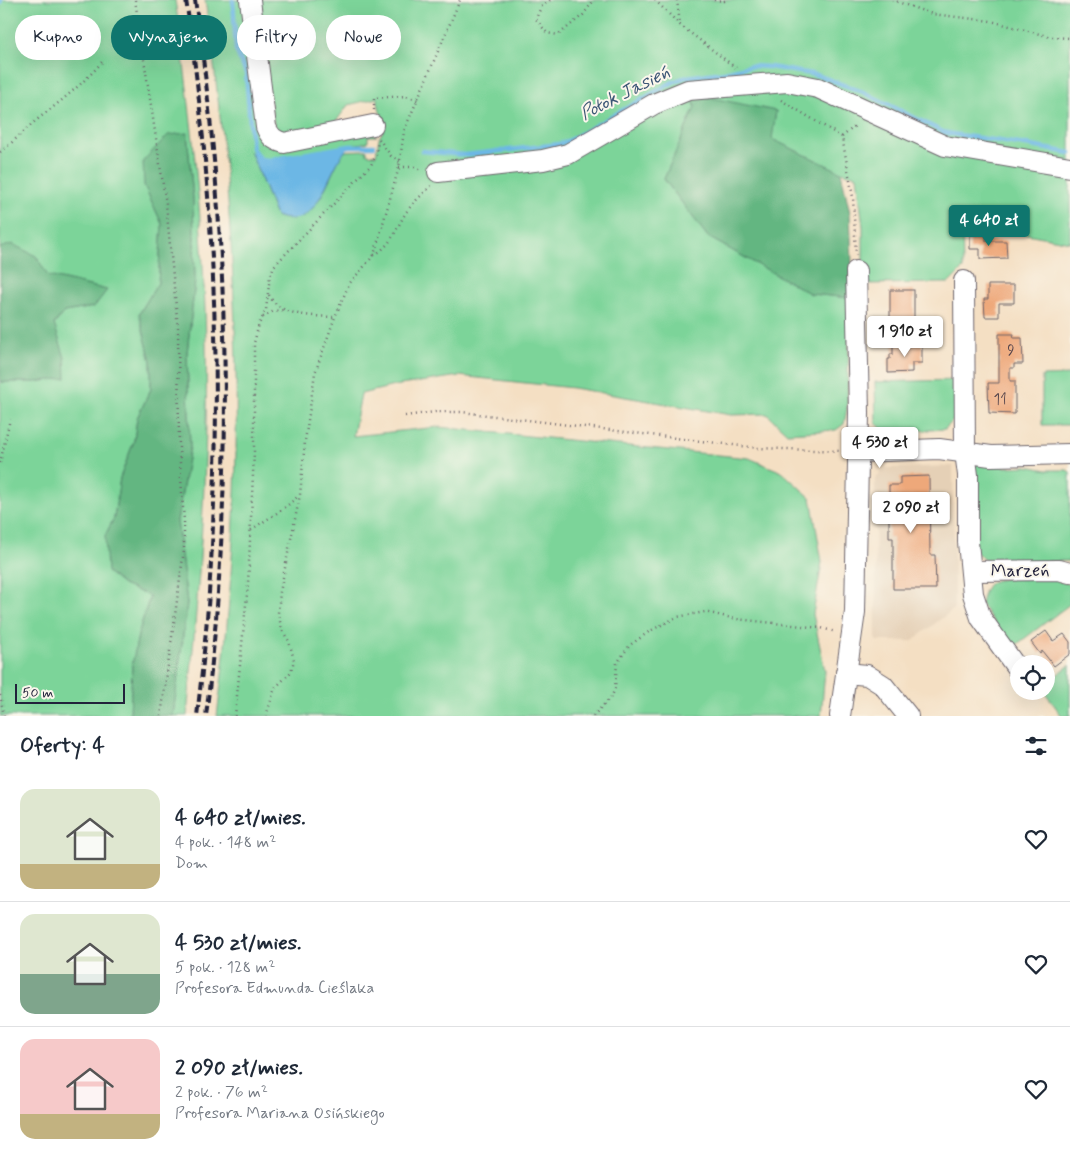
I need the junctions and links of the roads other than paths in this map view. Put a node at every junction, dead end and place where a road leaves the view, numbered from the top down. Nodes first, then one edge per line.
1 (250, 0) edge
2 (373, 125) road end
3 (1070, 167) edge
4 (438, 172) road end
5 (856, 271) road end
6 (964, 281) dead end
7 (859, 452) junction
8 (965, 452) junction
9 (1070, 454) edge
10 (971, 571) junction
11 (1070, 573) edge
12 (1010, 658) edge
13 (846, 673) junction
14 (840, 716) edge
15 (908, 716) edge

1 - 2 street
3 - 4 street
5 - 7 street
6 - 8 street, Marzeń
7 - 8 street
7 - 13 street
8 - 9 street
8 - 10 street, Marzeń
10 - 11 street, Marzeń
10 - 12 street, Marzeń
13 - 14 street
13 - 15 street

